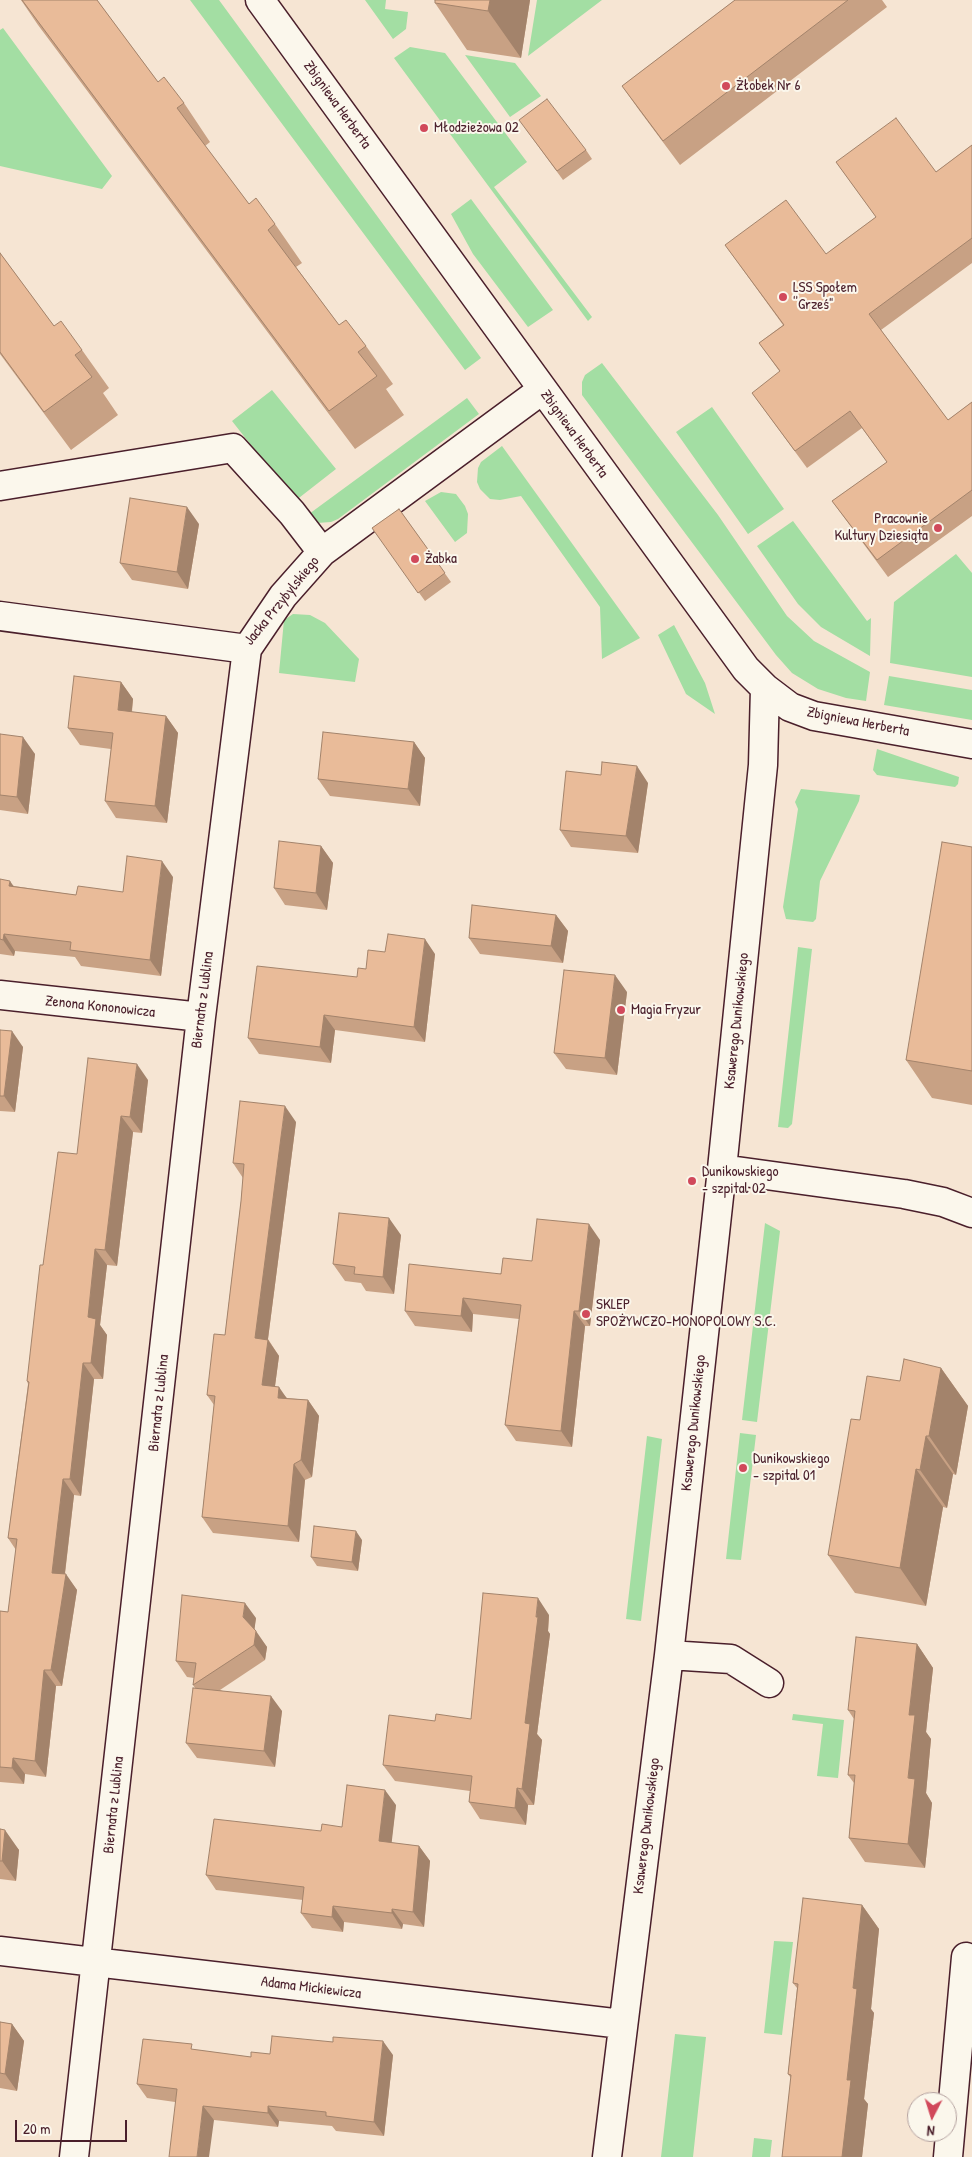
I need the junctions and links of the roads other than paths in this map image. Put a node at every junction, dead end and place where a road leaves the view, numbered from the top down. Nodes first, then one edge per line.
1 (260, 0) edge
2 (542, 390) junction
3 (0, 486) edge
4 (322, 552) junction
5 (0, 616) edge
6 (246, 649) junction
7 (765, 688) junction
8 (972, 744) edge
9 (0, 995) edge
10 (201, 1018) junction
11 (722, 1169) junction
12 (972, 1213) edge
13 (669, 1655) junction
14 (769, 1683) dead end
15 (0, 1951) edge
16 (966, 1957) dead end
17 (97, 1963) junction
18 (622, 2024) junction
19 (74, 2157) edge
20 (607, 2157) edge
21 (948, 2157) edge

1 - 2 street, Zbigniewa Herberta
2 - 4 street, Jacka Przybylskiego
2 - 7 street, Zbigniewa Herberta
3 - 4 street
4 - 6 street, Jacka Przybylskiego
5 - 6 street, Jacka Przybylskiego
6 - 10 street, Biernata z Lublina
7 - 8 street, Zbigniewa Herberta
7 - 11 street, Ksawerego Dunikowskiego
9 - 10 street, Zenona Kononowicza
10 - 17 street, Biernata z Lublina
11 - 12 street
11 - 13 street, Ksawerego Dunikowskiego
13 - 14 street
13 - 18 street, Ksawerego Dunikowskiego
15 - 17 street, Adama Mickiewicza
16 - 21 street
17 - 18 street, Adama Mickiewicza
17 - 19 street, Biernata z Lublina
18 - 20 street, Ksawerego Dunikowskiego

